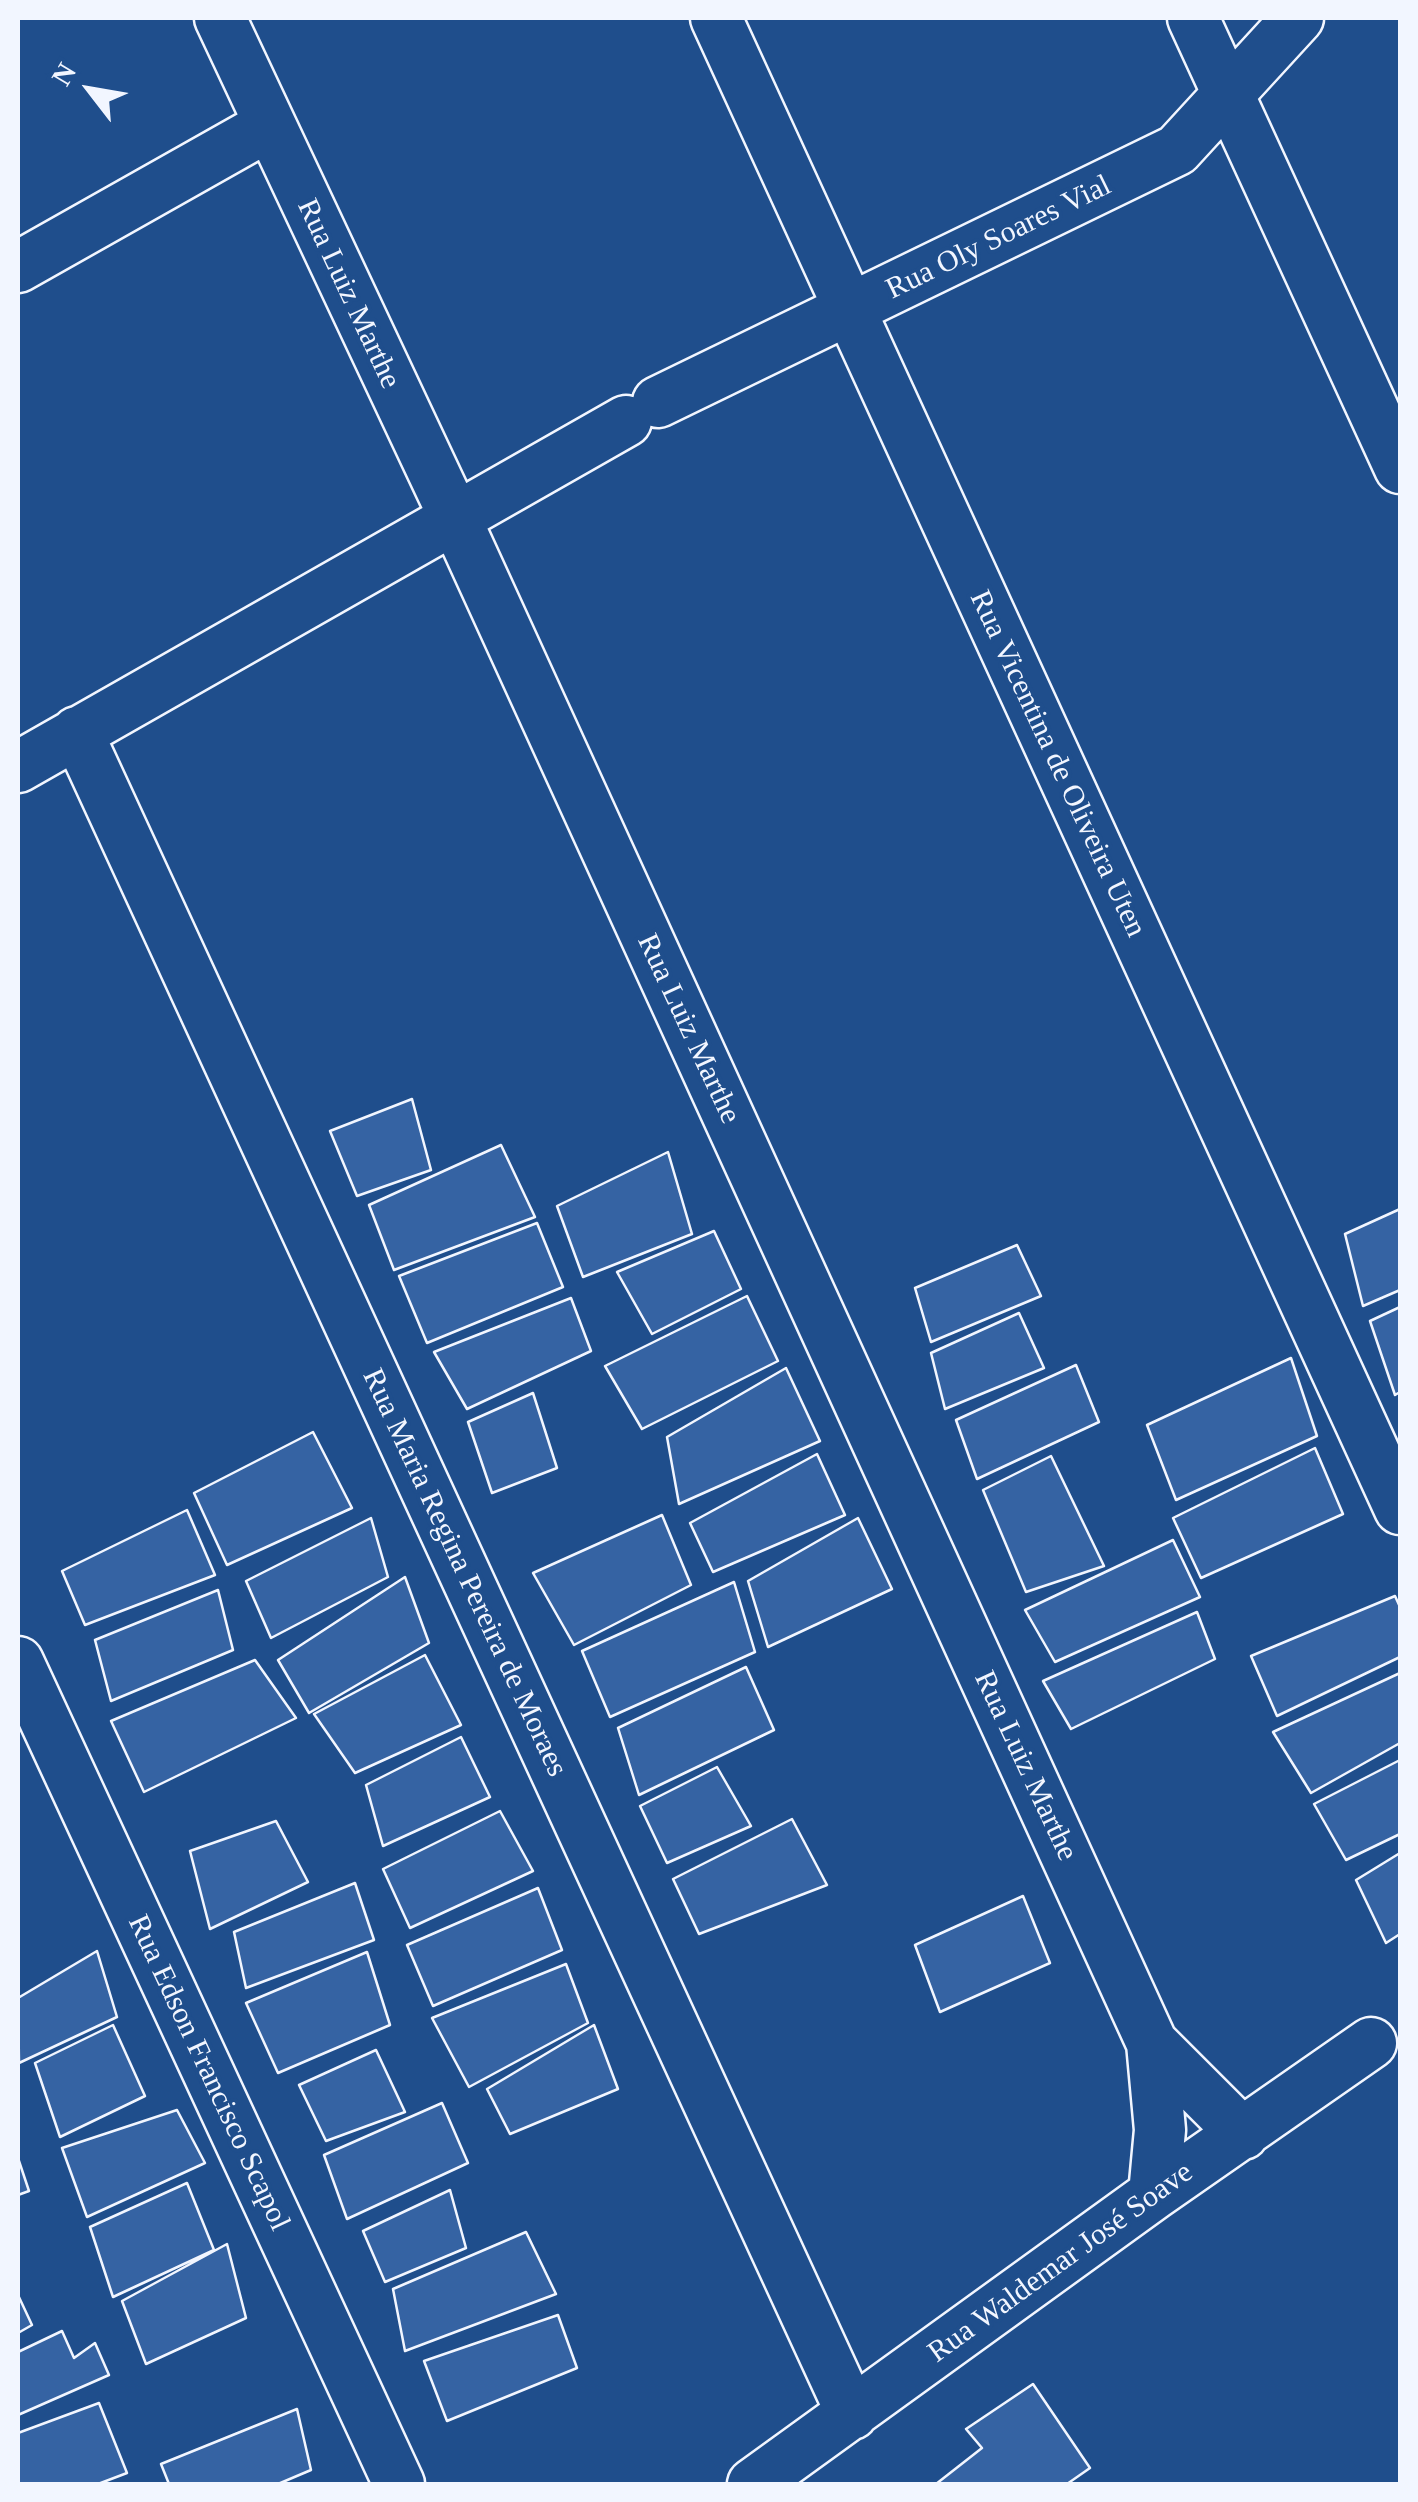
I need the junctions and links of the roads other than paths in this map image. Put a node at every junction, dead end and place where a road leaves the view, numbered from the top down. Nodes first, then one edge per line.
1 (220, 18) edge
2 (716, 18) edge
3 (1193, 18) edge
4 (1298, 18) edge
5 (1229, 94) junction
6 (268, 126) junction
7 (18, 267) edge
8 (850, 312) junction
9 (1400, 468) edge
10 (455, 518) junction
11 (77, 732) junction
12 (18, 767) edge
13 (1400, 1509) edge
14 (18, 1662) edge
15 (1152, 2043) junction
16 (1371, 2044) dead end
17 (1243, 2134) junction
18 (1154, 2194) junction
19 (852, 2414) junction
20 (399, 2484) edge
21 (753, 2484) edge

1 - 6 street, Rua Luiz Marthe
2 - 8 street, Rua Vicentina de Oliveira Uten
3 - 5 street
4 - 5 street, Rua Oly Soares Vial
5 - 8 street, Rua Oly Soares Vial
5 - 9 street
6 - 7 street
6 - 10 street, Rua Luiz Marthe
8 - 10 street, Rua Oly Soares Vial
8 - 13 street, Rua Vicentina de Oliveira Uten
10 - 11 street, Rua Oly Soares Vial
10 - 15 street, Rua Luiz Marthe
11 - 12 street, Rua Oly Soares Vial
11 - 19 street, Rua Maria Regina Pereira de Moraes
14 - 20 street, Rua Edson Francisco Scapol
15 - 17 street
15 - 18 street
16 - 17 street, Rua Waldemar José Soave
17 - 18 street, Rua Waldemar José Soave
18 - 19 street, Rua Waldemar José Soave
19 - 21 street, Rua Waldemar José Soave

